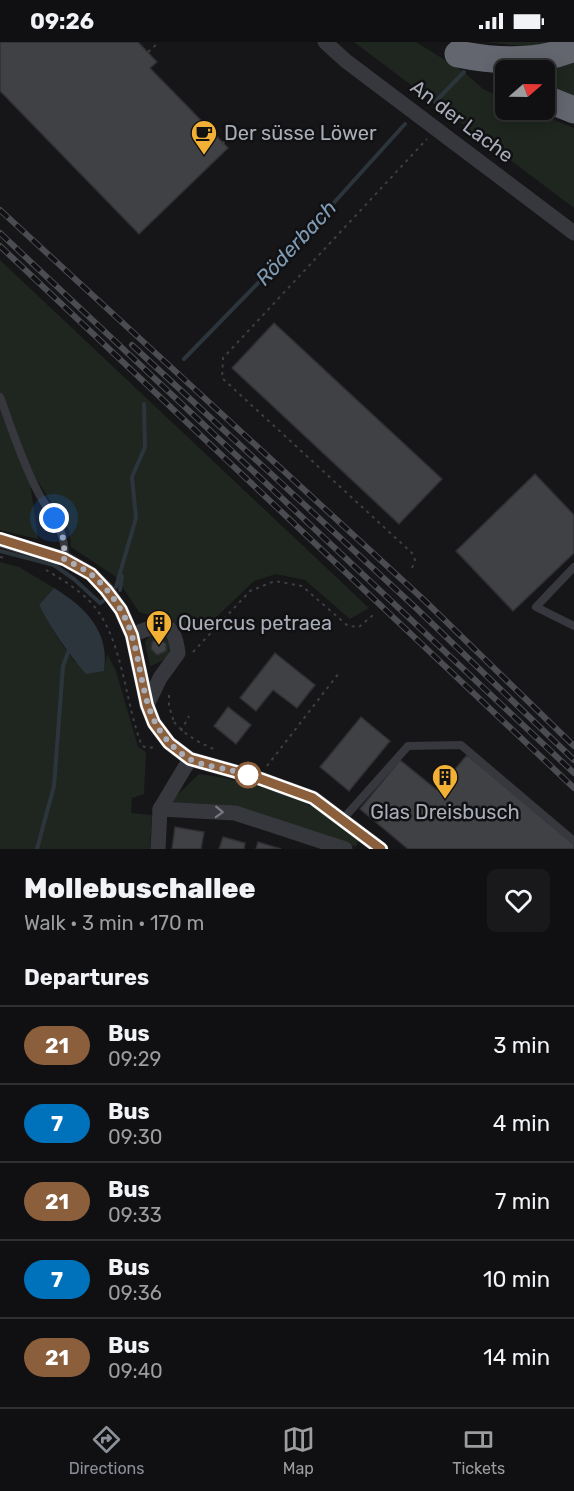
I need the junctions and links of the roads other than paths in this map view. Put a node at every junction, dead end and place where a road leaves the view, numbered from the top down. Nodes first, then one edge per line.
1 (325, 42) edge
2 (450, 48) edge
3 (574, 48) edge
4 (495, 73) edge
5 (555, 102) edge
6 (574, 110) edge
7 (574, 233) edge
8 (0, 397) edge
9 (0, 540) edge
10 (574, 567) edge
11 (59, 568) junction
12 (574, 626) edge
13 (132, 635) junction
14 (147, 705) junction
15 (190, 759) junction
16 (160, 809) junction
17 (343, 819) junction
18 (574, 841) edge
19 (374, 847) edge
20 (158, 849) edge
21 (345, 849) edge

1 - 7 street, An der Lache
2 - 3 highway
2 - 4 highway
5 - 6 highway
8 - 11 lane
9 - 11 street
10 - 12 lane
11 - 13 street
13 - 14 street
13 - 14 street
14 - 15 street
15 - 16 street
15 - 17 street
16 - 20 street
16 -> 21 street
17 - 18 lane
17 - 19 street

